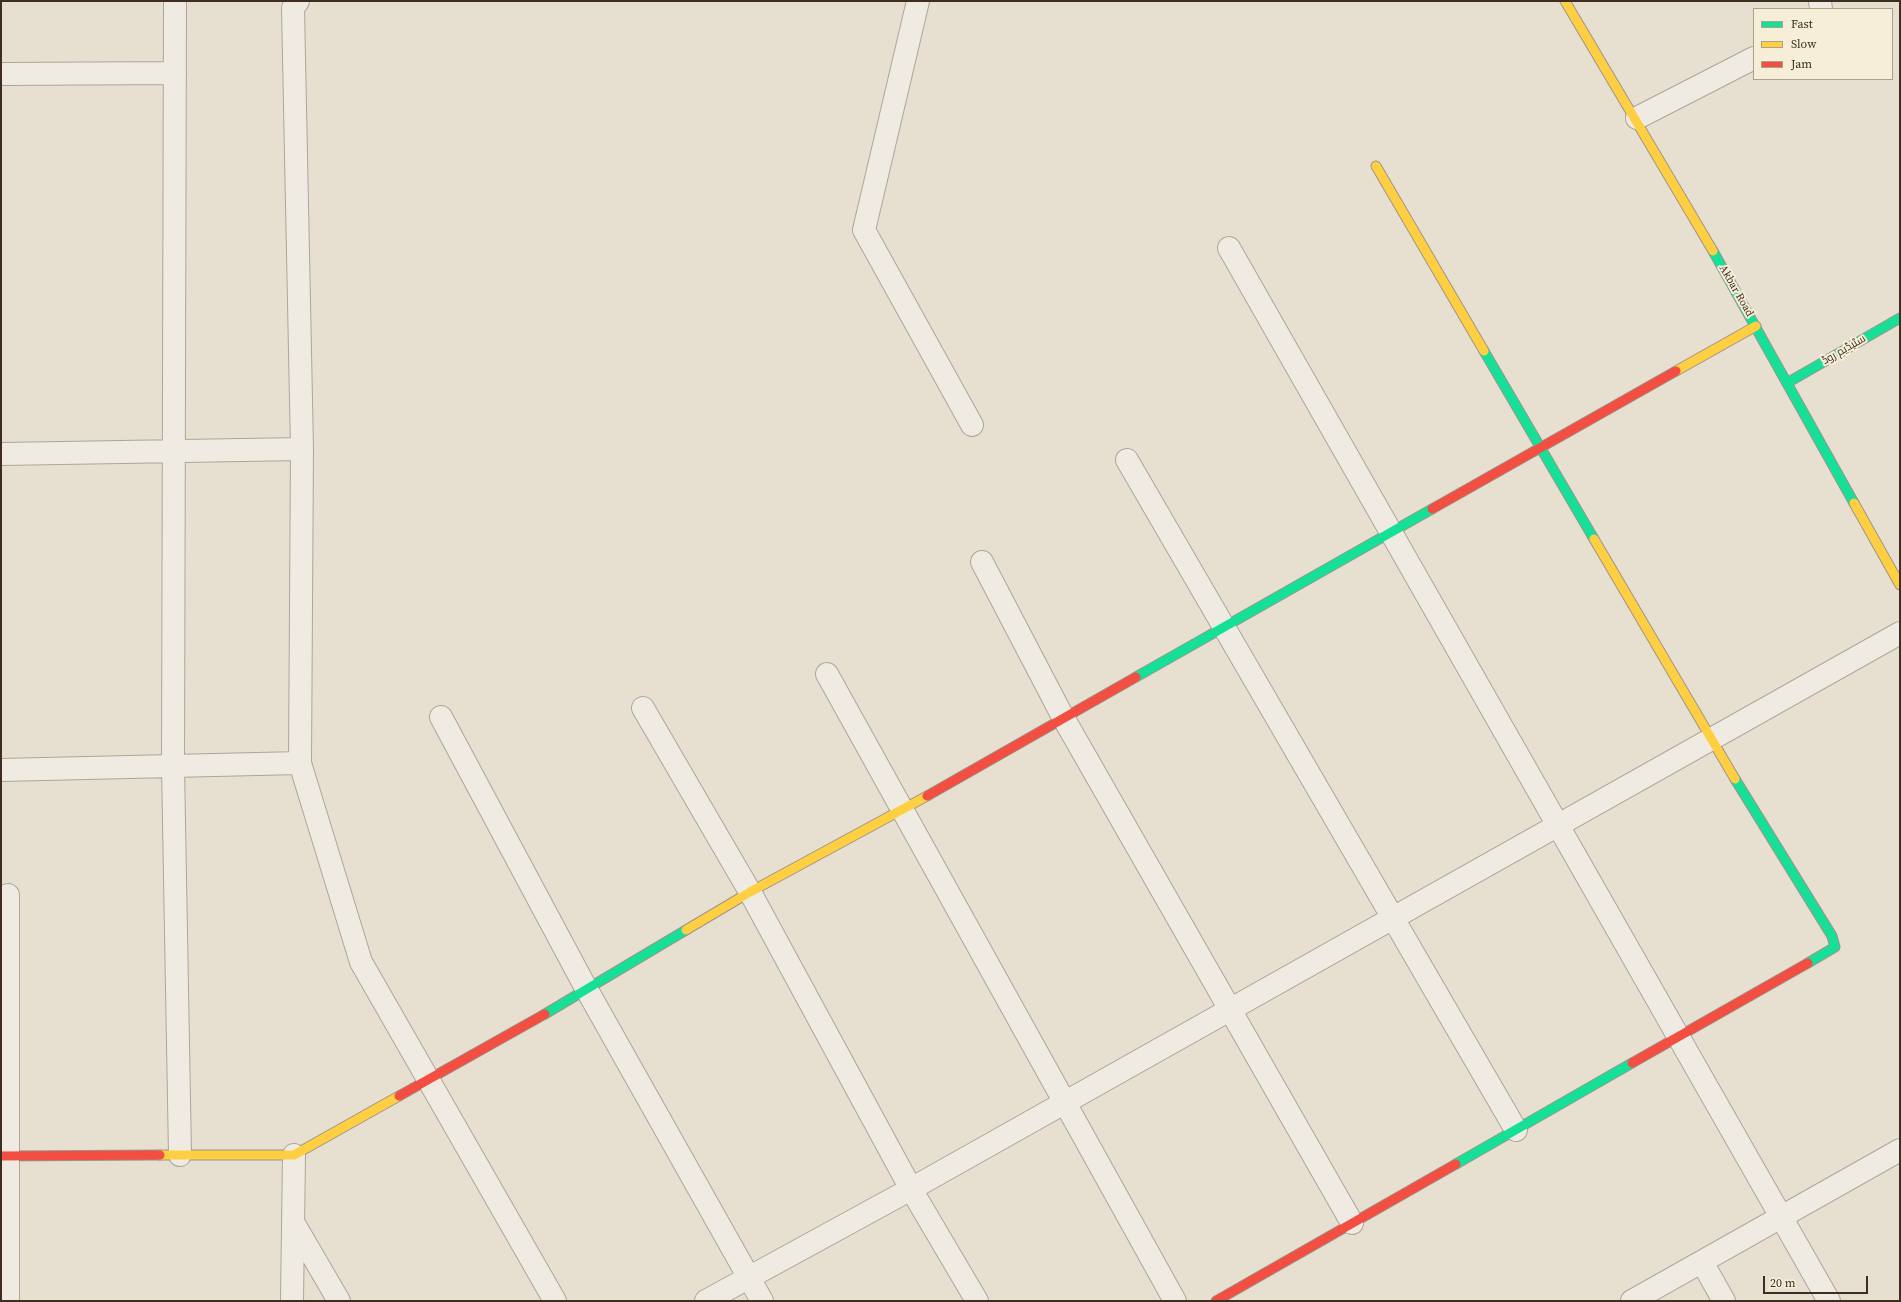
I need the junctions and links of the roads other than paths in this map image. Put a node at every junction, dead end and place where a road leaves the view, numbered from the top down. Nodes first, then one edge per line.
1 (175, 1) edge
2 (298, 1) edge
3 (918, 1) edge
4 (1564, 1) edge
5 (1753, 59) edge
6 (175, 73) junction
7 (1, 74) edge
8 (1637, 118) junction
9 (1376, 166) dead end
10 (1229, 248) dead end
11 (1900, 318) edge
12 (1756, 326) junction
13 (1787, 382) junction
14 (972, 425) dead end
15 (1542, 448) junction
16 (302, 449) junction
17 (174, 451) junction
18 (1, 454) edge
19 (1127, 460) dead end
20 (1391, 533) junction
21 (982, 562) dead end
22 (1900, 585) edge
23 (1224, 627) junction
24 (1900, 633) edge
25 (827, 674) dead end
26 (643, 708) dead end
27 (441, 717) dead end
28 (1064, 718) junction
29 (1711, 739) junction
30 (300, 763) junction
31 (173, 766) junction
32 (1, 770) edge
33 (902, 810) junction
34 (1558, 825) junction
35 (750, 892) junction
36 (8, 895) dead end
37 (1393, 918) junction
38 (587, 990) junction
39 (1230, 1009) junction
40 (1679, 1036) junction
41 (427, 1079) junction
42 (1064, 1102) junction
43 (1516, 1130) junction
44 (1900, 1150) edge
45 (180, 1155) junction
46 (294, 1155) junction
47 (4, 1156) edge
48 (911, 1189) junction
49 (1781, 1217) junction
50 (293, 1220) junction
51 (1352, 1223) junction
52 (1702, 1262) junction
53 (748, 1277) junction
54 (8, 1301) edge
55 (292, 1301) edge
56 (338, 1301) edge
57 (555, 1301) edge
58 (706, 1301) edge
59 (762, 1301) edge
60 (977, 1301) edge
61 (1175, 1301) edge
62 (1216, 1301) edge
63 (1632, 1301) edge
64 (1724, 1301) edge
65 (1829, 1301) edge

1 - 6 street
2 - 16 street
3 - 14 street
4 - 8 street, Akbar Road
5 - 8 street
6 - 7 street
6 - 17 street
8 - 12 street, Akbar Road
9 - 15 street
10 - 20 street
11 - 13 street, سٹیڈیم روڈ
12 - 13 street, Akbar Road
12 - 15 street
13 - 22 street, Akbar Road
15 - 20 street
15 - 29 street
16 - 17 street
16 - 30 street
17 - 18 street
17 - 31 street
19 - 23 street
20 - 23 street
20 - 34 street
21 - 28 street
23 - 28 street
23 - 37 street
24 - 29 street
25 - 33 street
26 - 35 street
27 - 38 street
28 - 33 street
28 - 39 street
29 - 34 street
29 - 40 street
30 - 31 street
30 - 41 street
31 - 32 street
31 - 45 street
33 - 35 street
33 - 42 street
34 - 37 street
34 - 40 street
35 - 38 street
35 - 48 street
36 - 47 street
37 - 39 street
37 - 43 street
38 - 41 street
38 - 53 street
39 - 42 street
39 - 51 street
40 - 43 street
40 - 49 street
41 - 46 street
41 - 57 street
42 - 48 street
42 - 61 street
43 - 51 street
44 - 49 street
45 - 46 street
45 - 47 street
46 - 50 street
47 - 54 street
48 - 53 street
48 - 60 street
49 - 52 street
49 - 65 street
50 - 55 street
50 - 56 street
51 - 62 street
52 - 63 street
52 - 64 street
53 - 58 street
53 - 59 street

